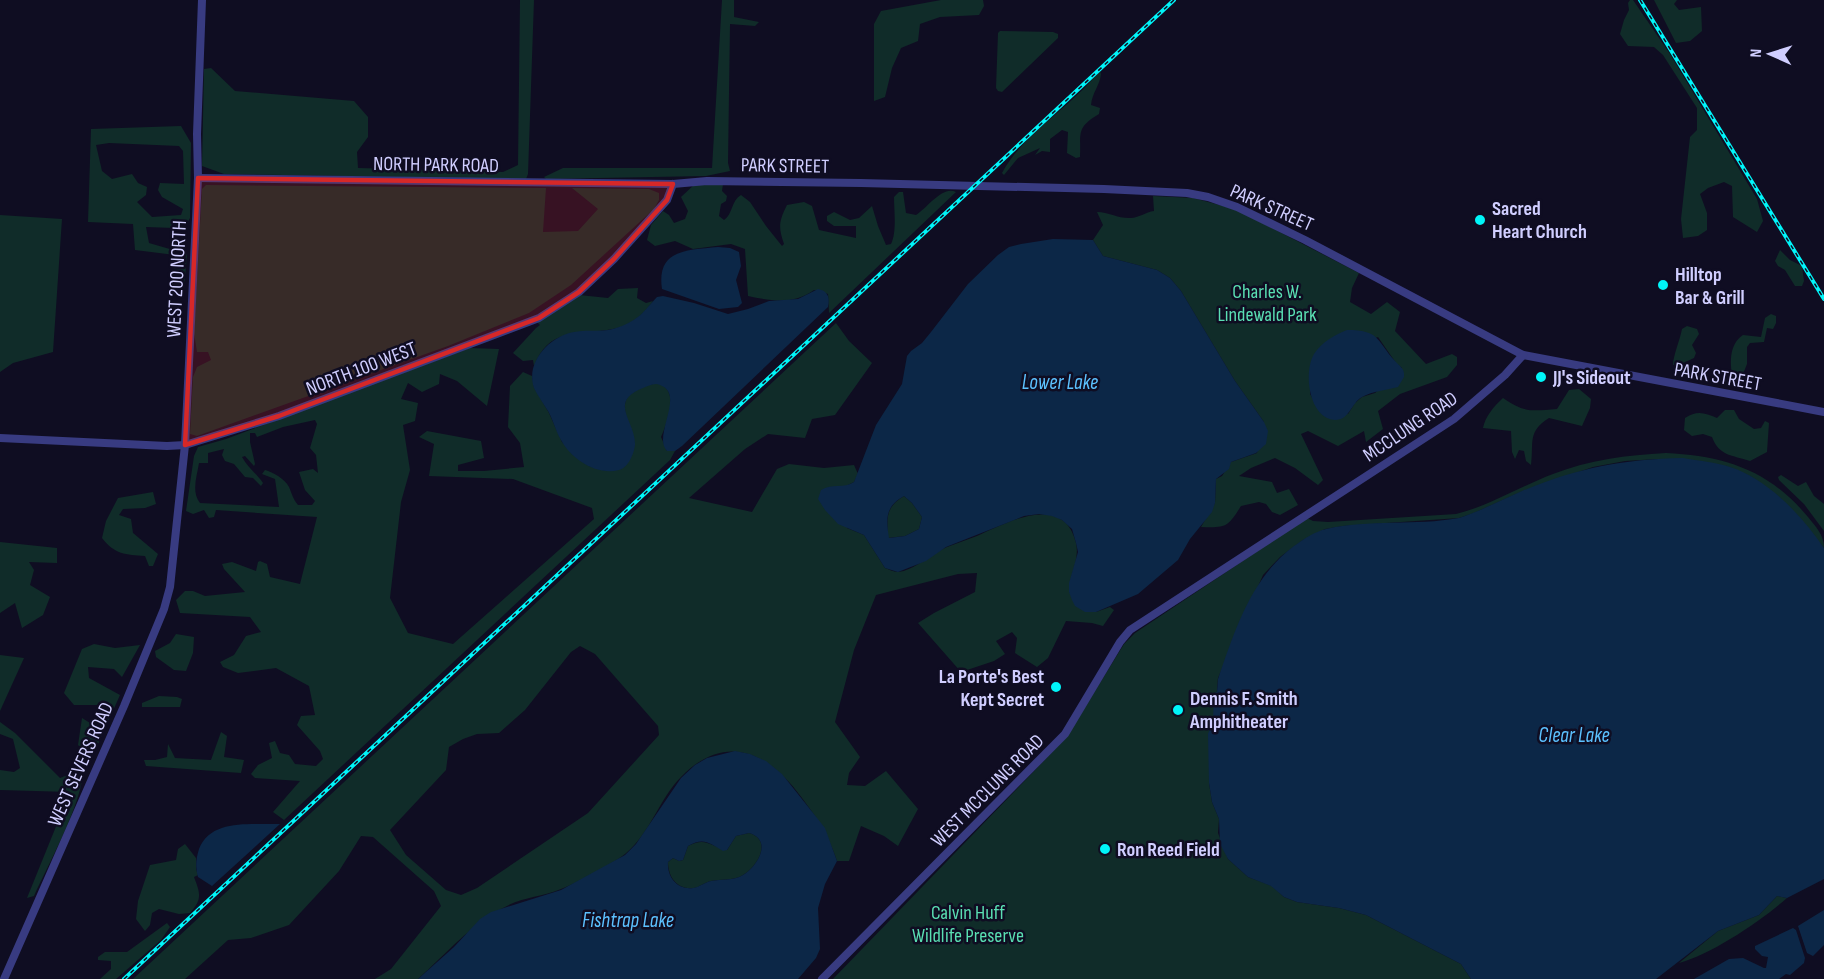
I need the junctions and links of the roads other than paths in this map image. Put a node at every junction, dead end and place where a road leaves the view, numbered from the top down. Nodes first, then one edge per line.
1 (202, 0) edge
2 (198, 178) junction
3 (674, 184) junction
4 (1522, 355) junction
5 (1824, 412) edge
6 (0, 438) edge
7 (185, 445) junction
8 (1308, 514) joint
9 (174, 559) joint
10 (4, 979) edge
11 (822, 979) edge

1 - 2 street, WEST 200 NORTH
2 - 3 street, NORTH PARK ROAD
2 - 7 street, WEST 200 NORTH
3 - 4 street, PARK STREET
3 - 7 street, NORTH 100 WEST
4 - 5 street, PARK STREET
4 - 8 street, MCCLUNG ROAD
6 - 7 street, NORTH 100 WEST
7 - 9 street, WEST 200 NORTH
8 - 11 street, WEST MCCLUNG ROAD
9 - 10 street, WEST SEVERS ROAD

